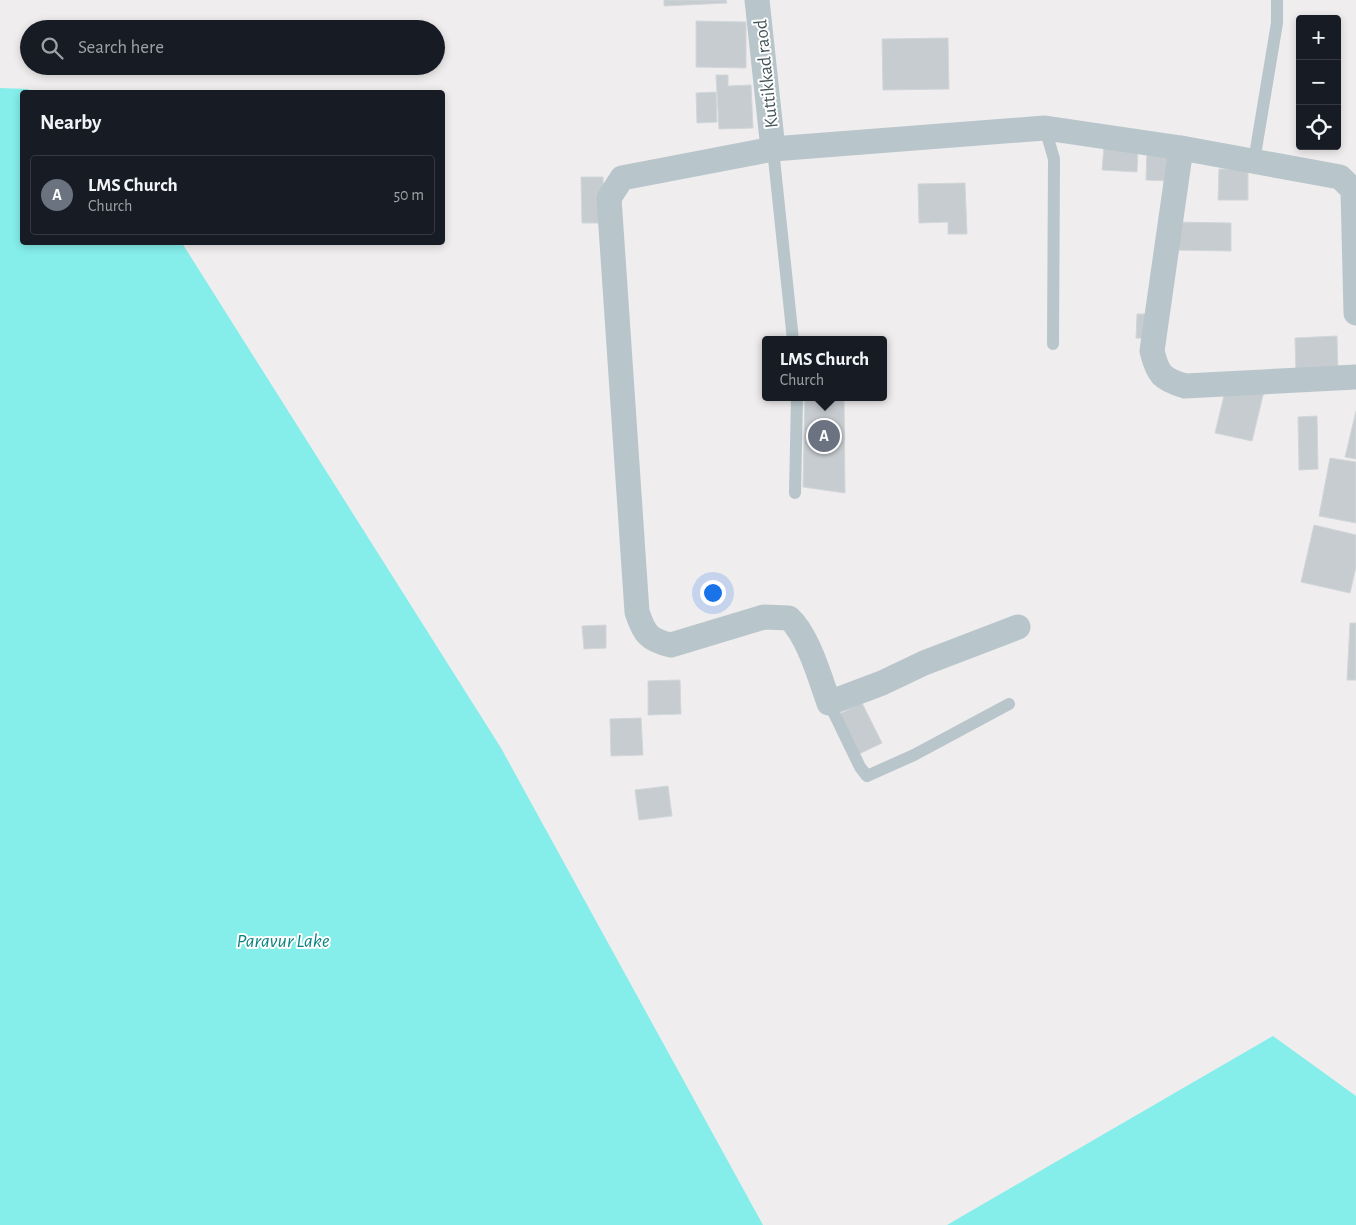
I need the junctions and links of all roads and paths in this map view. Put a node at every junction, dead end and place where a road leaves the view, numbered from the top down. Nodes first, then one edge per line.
1 (756, 0) edge
2 (1277, 0) edge
3 (1045, 128) junction
4 (773, 148) junction
5 (1181, 148) junction
6 (1254, 161) junction
7 (1356, 313) edge
8 (793, 336) edge
9 (1053, 344) dead end
10 (1356, 377) edge
11 (797, 401) edge
12 (795, 494) dead end
13 (1018, 627) dead end
14 (829, 703) junction
15 (1008, 704) dead end

1 - 4 street, Kuttikkad raod
2 - 6 lane
3 - 4 street
3 - 5 street
3 - 9 lane
4 - 8 lane
4 - 14 street
5 - 6 street
5 - 10 street
6 - 7 street
11 - 12 lane
13 - 14 street
14 - 15 lane

